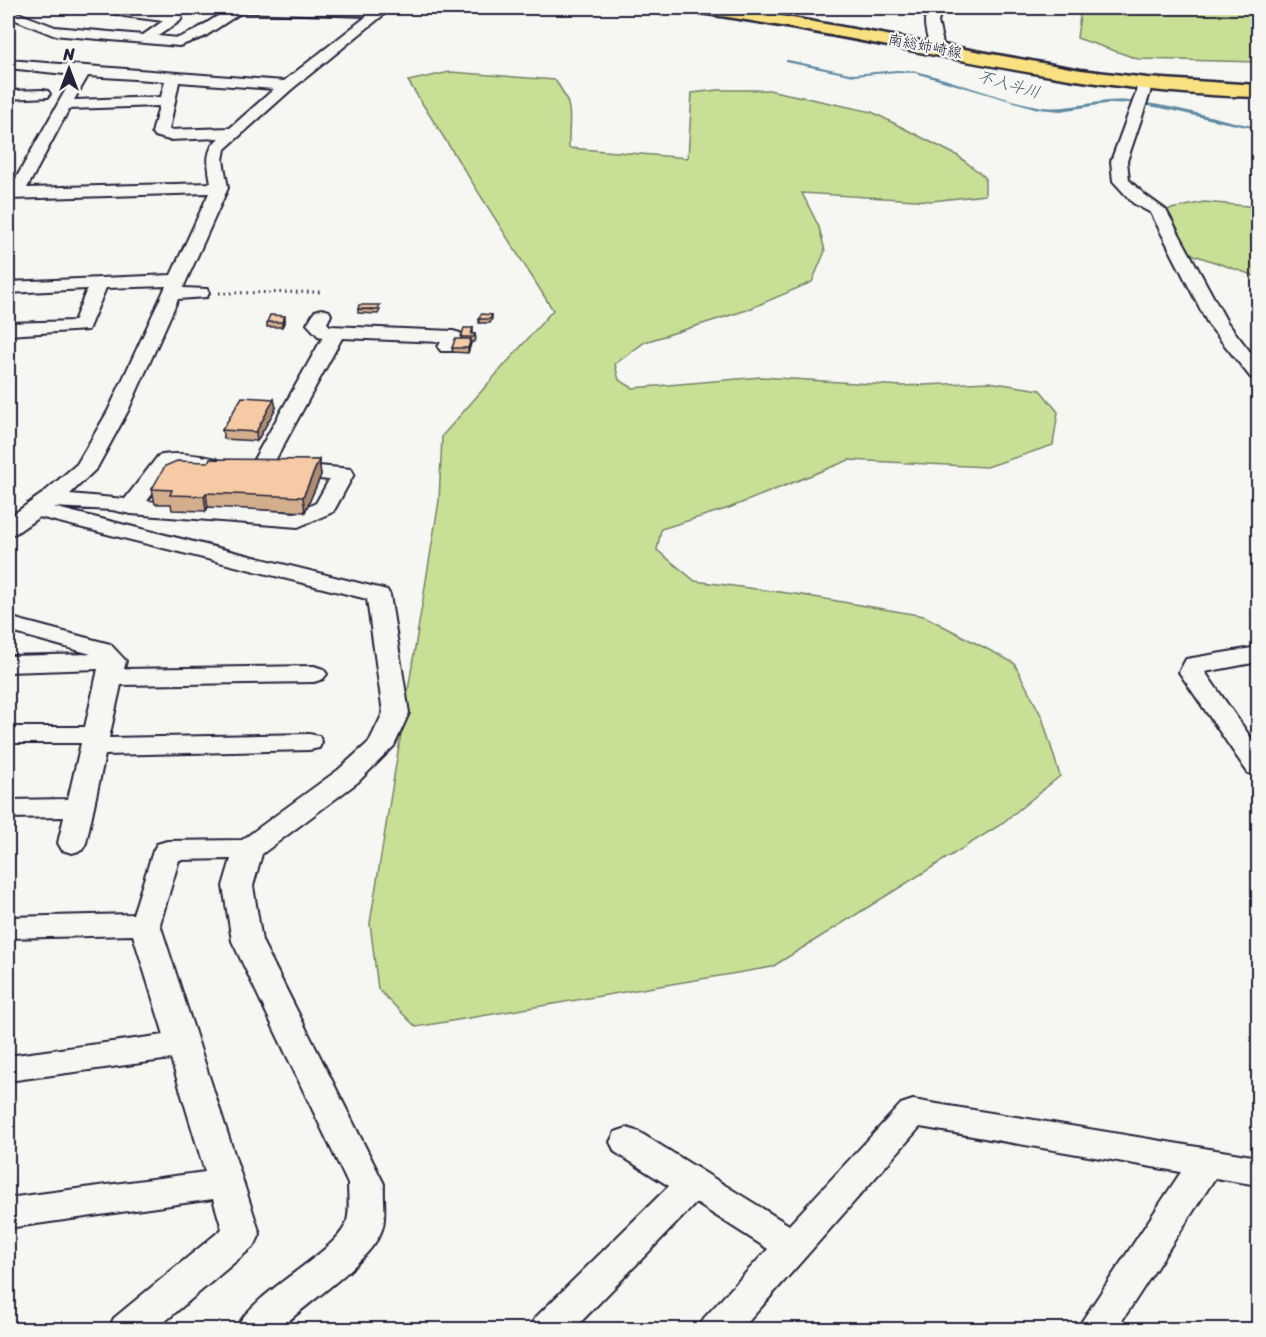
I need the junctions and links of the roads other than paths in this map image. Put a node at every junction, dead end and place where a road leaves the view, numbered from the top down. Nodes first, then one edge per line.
1 (112, 8) edge
2 (222, 8) edge
3 (700, 8) edge
4 (935, 8) edge
5 (238, 9) edge
6 (383, 10) edge
7 (8, 13) edge
8 (144, 40) junction
9 (937, 48) junction
10 (8, 64) edge
11 (83, 71) junction
12 (173, 77) junction
13 (1144, 84) junction
14 (287, 86) junction
15 (1258, 90) edge
16 (43, 94) dead end
17 (8, 96) edge
18 (168, 101) junction
19 (65, 105) junction
20 (232, 134) junction
21 (28, 171) junction
22 (8, 172) edge
23 (220, 188) junction
24 (12, 193) edge
25 (99, 283) junction
26 (8, 287) edge
27 (173, 287) junction
28 (200, 293) road end
29 (8, 329) edge
30 (448, 347) dead end
31 (1258, 374) edge
32 (260, 468) junction
33 (42, 504) junction
34 (131, 507) junction
35 (8, 528) edge
36 (8, 624) edge
37 (1258, 655) edge
38 (8, 664) edge
39 (111, 669) junction
40 (314, 674) dead end
41 (8, 735) edge
42 (95, 741) junction
43 (309, 742) dead end
44 (1258, 767) edge
45 (80, 808) junction
46 (8, 809) edge
47 (72, 843) dead end
48 (249, 849) junction
49 (145, 924) junction
50 (8, 927) edge
51 (183, 1045) junction
52 (8, 1070) edge
53 (627, 1142) dead end
54 (1207, 1162) junction
55 (1258, 1171) edge
56 (226, 1183) junction
57 (694, 1183) junction
58 (8, 1213) edge
59 (793, 1246) junction
60 (127, 1329) edge
61 (254, 1329) edge
62 (548, 1329) edge
63 (717, 1329) edge
64 (1095, 1329) edge

1 - 8 street
2 - 5 street
3 - 9 main road, 南総姉崎線
4 - 9 street
5 - 6 street
5 - 8 street
6 - 14 street
7 - 8 street
9 - 13 main road, 南総姉崎線
10 - 11 street
11 - 12 street
11 - 19 street
12 - 14 street
12 - 18 street
13 - 15 main road, 南総姉崎線
13 - 31 street
14 - 20 street
16 - 17 street
18 - 19 street
18 - 20 street
19 - 21 street
20 - 23 street
21 - 22 street
21 - 24 street
23 - 24 street
23 - 27 street
25 - 26 street
25 - 27 street
25 - 29 street
27 - 28 street
27 - 33 street
30 - 32 street
32 - 34 street
32 - 34 street
33 - 34 street
33 - 35 street
33 - 48 street
36 - 39 street
37 - 44 street
38 - 39 street
39 - 40 street
39 - 42 street
41 - 42 street
42 - 43 street
42 - 45 street
45 - 46 street
45 - 47 street
48 - 49 street
48 - 61 street
49 - 50 street
49 - 51 street
51 - 52 street
51 - 56 street
53 - 57 street
54 - 55 street
54 - 59 street
54 - 64 street
56 - 58 street
56 - 60 street
57 - 59 street
57 - 62 street
59 - 63 street

